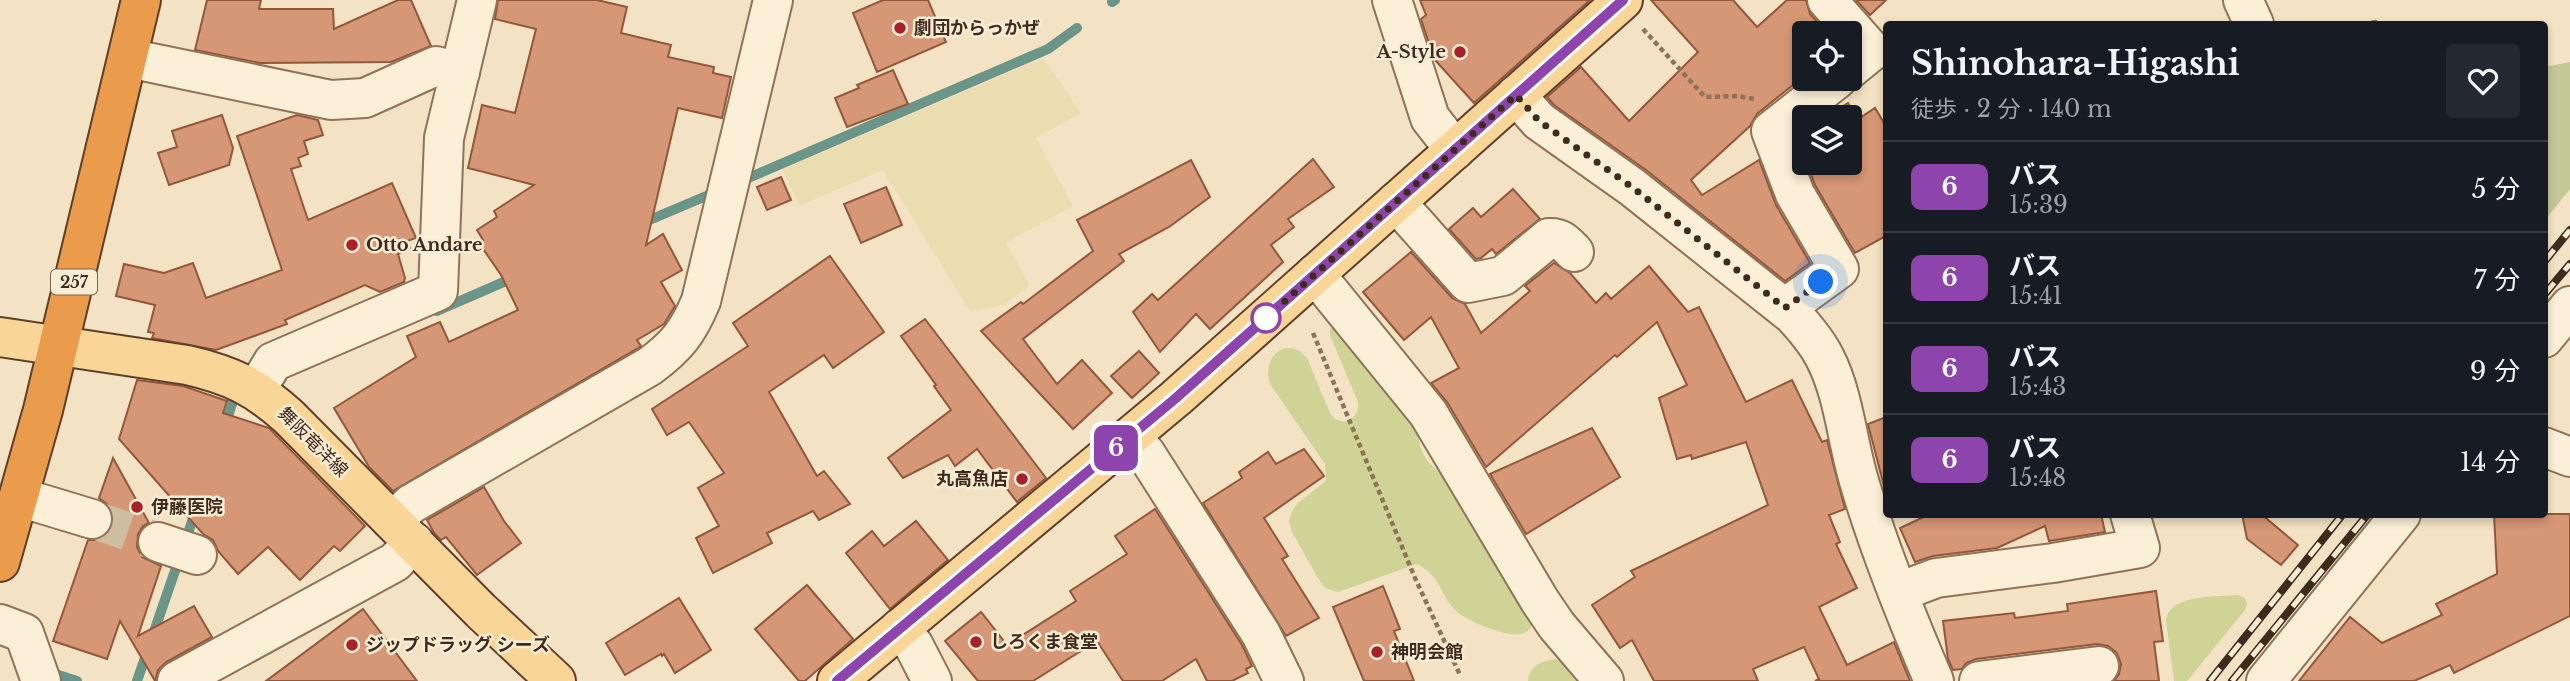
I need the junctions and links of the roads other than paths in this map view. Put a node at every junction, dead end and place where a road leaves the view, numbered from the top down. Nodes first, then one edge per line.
1 (141, 0) edge
2 (477, 0) edge
3 (773, 0) edge
4 (1392, 0) edge
5 (1827, 0) edge
6 (2243, 0) edge
7 (1622, 1) edge
8 (1846, 21) edge
9 (2253, 21) edge
10 (1862, 40) edge
11 (128, 58) junction
12 (1862, 59) edge
13 (460, 72) junction
14 (1822, 91) edge
15 (1516, 95) junction
16 (1455, 150) junction
17 (1396, 202) junction
18 (1574, 252) dead end
19 (1315, 274) junction
20 (2570, 306) edge
21 (1785, 308) junction
22 (2548, 333) edge
23 (0, 337) edge
24 (59, 345) junction
25 (256, 390) junction
26 (1130, 436) junction
27 (2548, 449) edge
28 (2570, 457) edge
29 (19, 497) junction
30 (2131, 518) edge
31 (2398, 518) edge
32 (92, 519) tunnel mouth
33 (403, 532) junction
34 (0, 562) edge
35 (1899, 592) junction
36 (0, 624) edge
37 (900, 628) junction
38 (2099, 666) dead end
39 (38, 672) edge
40 (177, 681) edge
41 (556, 681) edge
42 (837, 681) edge
43 (932, 681) edge
44 (1284, 681) edge
45 (1604, 681) edge
46 (1934, 681) edge
47 (1979, 681) edge
48 (2266, 681) edge

1 - 11 highway, 257
2 - 13 street
3 - 33 street
4 - 16 street
5 - 8 street
6 - 9 street
7 - 15 main road
10 - 12 street
11 - 13 street
11 - 24 highway, 257
13 - 25 street
14 - 21 street
15 - 16 main road
15 - 21 street
16 - 17 main road
17 - 18 street
17 - 19 main road
19 - 26 main road
19 - 45 street
20 - 22 street
21 - 35 street
23 - 24 main road, 舞阪竜洋線
24 - 25 main road, 舞阪竜洋線
24 - 29 highway, 257
25 - 33 main road, 舞阪竜洋線
26 - 37 main road
26 - 44 street
27 - 28 street
29 - 32 street
29 - 34 highway, 257
30 - 35 street
31 - 48 street
33 - 40 street
33 - 41 main road, 舞阪竜洋線
35 - 46 street
36 - 39 street
37 - 42 main road
37 - 43 street
38 - 47 street

